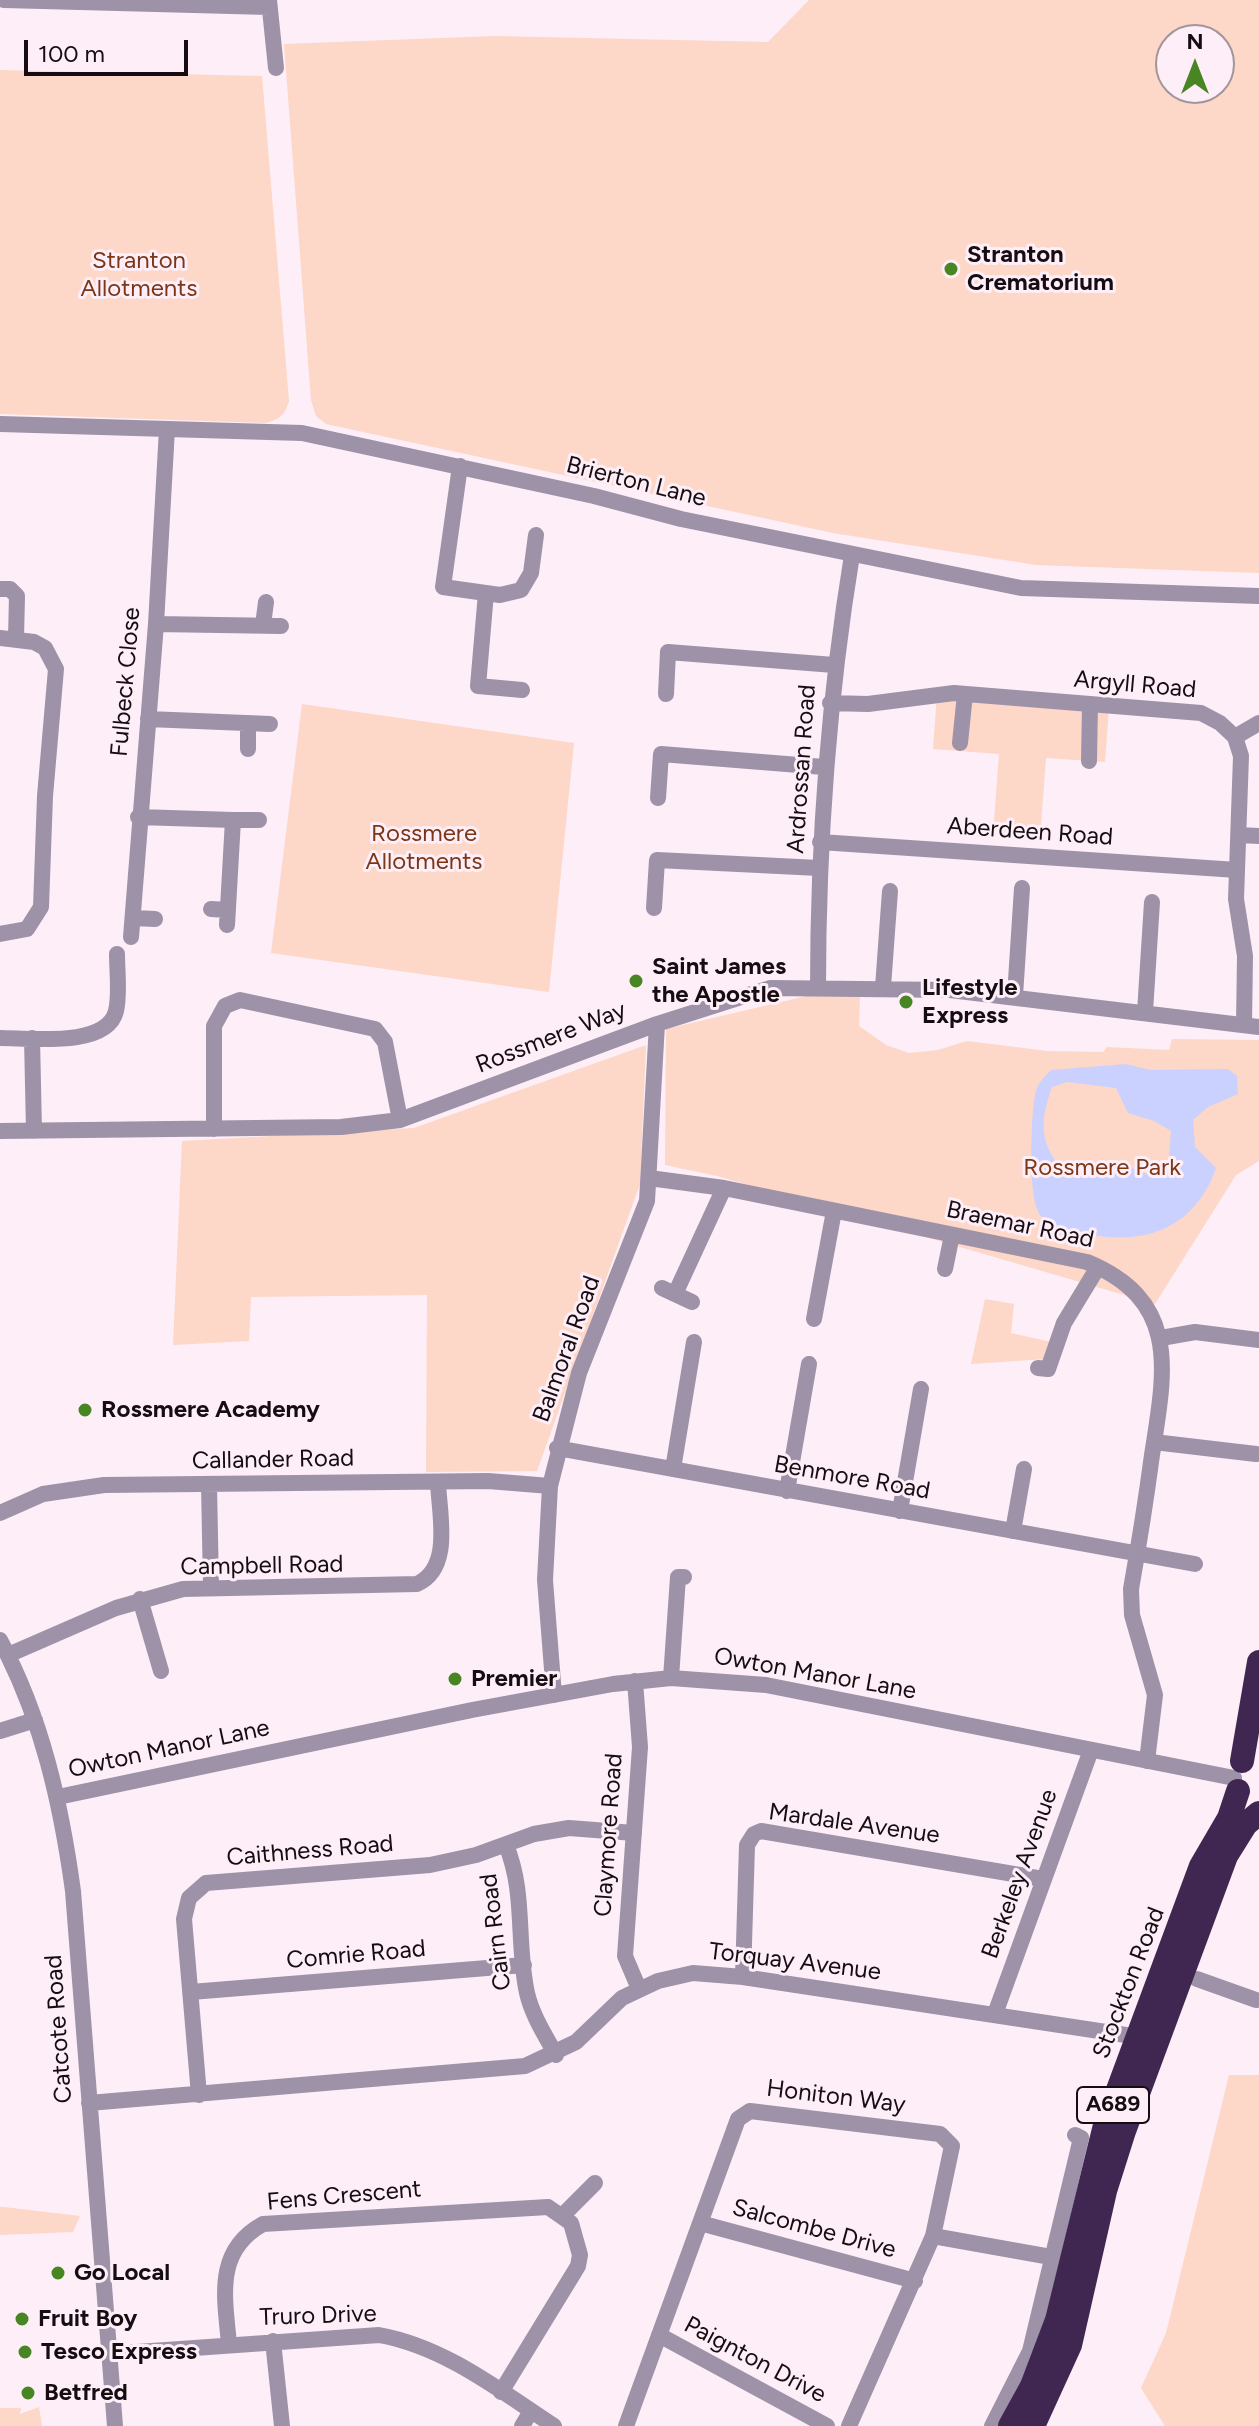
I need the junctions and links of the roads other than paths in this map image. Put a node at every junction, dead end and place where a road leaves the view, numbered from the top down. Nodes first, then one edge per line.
1 (4, 0) edge
2 (269, 3) edge
3 (276, 68) dead end
4 (0, 424) edge
5 (167, 429) junction
6 (460, 466) junction
7 (536, 535) dead end
8 (852, 555) junction
9 (0, 589) edge
10 (486, 593) junction
11 (1259, 596) edge
12 (266, 602) dead end
13 (156, 624) junction
14 (263, 625) junction
15 (281, 626) dead end
16 (8, 638) edge
17 (834, 665) junction
18 (522, 690) dead end
19 (666, 694) dead end
20 (965, 694) junction
21 (830, 703) junction
22 (1090, 704) junction
23 (148, 719) junction
24 (248, 723) junction
25 (1259, 723) edge
26 (270, 724) dead end
27 (1235, 737) junction
28 (960, 743) dead end
29 (248, 749) dead end
30 (1089, 761) dead end
31 (824, 767) junction
32 (658, 798) dead end
33 (138, 817) junction
34 (233, 820) junction
35 (259, 820) dead end
36 (1239, 835) junction
37 (1259, 836) edge
38 (820, 842) junction
39 (819, 868) junction
40 (1237, 870) junction
41 (1022, 888) dead end
42 (890, 891) dead end
43 (1152, 902) dead end
44 (654, 908) dead end
45 (222, 914) dead end
46 (134, 918) junction
47 (155, 919) dead end
48 (0, 934) edge
49 (131, 937) dead end
50 (117, 954) dead end
51 (1252, 955) edge
52 (883, 987) junction
53 (818, 988) junction
54 (1015, 996) junction
55 (1145, 1012) junction
56 (657, 1024) junction
57 (1252, 1026) edge
58 (0, 1038) edge
59 (32, 1038) junction
60 (400, 1120) junction
61 (214, 1129) junction
62 (0, 1131) edge
63 (34, 1131) junction
64 (649, 1178) junction
65 (724, 1188) junction
66 (834, 1211) junction
67 (952, 1235) junction
68 (1098, 1267) junction
69 (945, 1269) dead end
70 (692, 1302) dead end
71 (814, 1319) dead end
72 (1161, 1338) junction
73 (1259, 1340) edge
74 (694, 1342) dead end
75 (809, 1364) dead end
76 (1048, 1369) dead end
77 (921, 1389) dead end
78 (1154, 1442) junction
79 (557, 1448) junction
80 (1256, 1454) dead end
81 (673, 1469) junction
82 (1024, 1469) dead end
83 (438, 1482) junction
84 (209, 1484) junction
85 (550, 1486) junction
86 (787, 1491) junction
87 (900, 1511) junction
88 (0, 1513) edge
89 (1013, 1531) junction
90 (1137, 1554) junction
91 (1195, 1564) dead end
92 (684, 1577) dead end
93 (211, 1588) junction
94 (140, 1599) junction
95 (4, 1647) edge
96 (1259, 1662) edge
97 (162, 1670) dead end
98 (671, 1678) junction
99 (635, 1681) junction
100 (554, 1695) junction
101 (35, 1720) junction
102 (0, 1731) edge
103 (1091, 1750) junction
104 (1147, 1761) junction
105 (1243, 1771) edge
106 (58, 1797) junction
107 (1259, 1803) edge
108 (1259, 1813) edge
109 (634, 1833) junction
110 (506, 1845) junction
111 (1043, 1879) junction
112 (524, 1965) junction
113 (743, 1977) junction
114 (1197, 1979) dead end
115 (639, 1989) junction
116 (191, 1992) junction
117 (1255, 2003) edge
118 (995, 2014) junction
119 (1139, 2037) junction
120 (556, 2055) junction
121 (199, 2095) junction
122 (89, 2103) junction
123 (1075, 2135) dead end
124 (595, 2183) dead end
125 (563, 2215) junction
126 (700, 2223) junction
127 (933, 2236) junction
128 (1062, 2259) junction
129 (915, 2281) junction
130 (659, 2335) junction
131 (273, 2341) junction
132 (229, 2344) junction
133 (109, 2354) junction
134 (501, 2392) junction
135 (531, 2411) junction
136 (115, 2426) edge
137 (282, 2426) edge
138 (522, 2426) edge
139 (554, 2426) edge
140 (626, 2426) edge
141 (827, 2426) edge
142 (849, 2426) edge
143 (992, 2426) edge
144 (1010, 2426) edge
145 (1033, 2426) edge

1 - 2 street
2 - 3 street
4 - 5 street, Brierton Lane
5 - 6 street, Brierton Lane
5 - 13 street, Fulbeck Close
6 - 8 street, Brierton Lane
6 - 10 street
7 - 10 street
8 - 11 street, Brierton Lane
8 - 17 street, Ardrossan Road
9 - 16 street
10 - 18 street
12 - 14 street
13 - 14 street
13 - 23 street, Fulbeck Close
14 - 15 street
16 - 48 street
17 - 19 street
17 - 21 street, Ardrossan Road
20 - 21 street, Argyll Road
20 - 22 street, Argyll Road
20 - 28 street
21 - 31 street, Ardrossan Road
22 - 27 street, Argyll Road
22 - 30 street
23 - 24 street
23 - 33 street, Fulbeck Close
24 - 26 street
24 - 29 street
25 - 27 street
27 - 36 street
31 - 32 street
31 - 38 street, Ardrossan Road
33 - 34 street
33 - 46 street, Fulbeck Close
34 - 35 street
34 - 45 street
36 - 37 street
36 - 40 street
38 - 39 street, Ardrossan Road
38 - 40 street, Aberdeen Road
39 - 44 street
39 - 53 street, Ardrossan Road
40 - 51 street
41 - 54 street
42 - 52 street
43 - 55 street
46 - 47 street
46 - 49 street, Fulbeck Close
50 - 59 street
51 - 57 street
52 - 53 street, Rossmere Way
52 - 54 street, Rossmere Way
53 - 56 street, Rossmere Way
54 - 55 street, Rossmere Way
55 - 57 street, Rossmere Way
56 - 60 street, Rossmere Way
56 - 64 street, Balmoral Road
58 - 59 street
59 - 63 street
60 - 61 street, Rossmere Way
60 - 61 street
61 - 63 street, Rossmere Way
62 - 63 street, Rossmere Way
64 - 65 street, Braemar Road
64 - 79 street, Balmoral Road
65 - 66 street, Braemar Road
65 - 70 street
66 - 67 street, Braemar Road
66 - 71 street
67 - 68 street, Braemar Road
67 - 69 street
68 - 72 street, Braemar Road
68 - 76 street
72 - 73 street
72 - 78 street, Braemar Road
74 - 81 street
75 - 86 street
77 - 87 street
78 - 80 street
78 - 90 street, Braemar Road
79 - 81 street, Benmore Road
79 - 85 street, Balmoral Road
81 - 86 street, Benmore Road
82 - 89 street
83 - 84 street, Callander Road
83 - 85 street, Callander Road
83 - 93 street, Campbell Road
84 - 88 street, Callander Road
84 - 93 street
85 - 100 street, Balmoral Road
86 - 87 street, Benmore Road
87 - 89 street, Benmore Road
89 - 90 street, Benmore Road
90 - 91 street, Benmore Road
90 - 104 street, Braemar Road
92 - 98 street
93 - 94 street, Campbell Road
94 - 95 street, Campbell Road
94 - 97 street
95 - 101 street, Catcote Road
96 - 105 highway, Stockton Road / A689
98 - 99 street, Owton Manor Lane
98 - 103 street, Owton Manor Lane
99 - 100 street, Owton Manor Lane
99 - 109 street, Claymore Road
100 - 106 street, Owton Manor Lane
101 - 102 street
101 - 106 street, Catcote Road
103 - 104 street, Owton Manor Lane
103 - 111 street, Berkeley Avenue
104 - 105 street, Owton Manor Lane
105 - 107 highway
105 - 119 highway, Stockton Road / A689
106 - 122 street, Catcote Road
108 - 145 highway, Stockton Road / A689
109 - 110 street, Caithness Road
109 - 115 street, Claymore Road
110 - 112 street, Cairn Road
110 - 116 street, Caithness Road
111 - 113 street, Mardale Avenue
111 - 118 street, Berkeley Avenue
112 - 116 street, Comrie Road
112 - 120 street, Cairn Road
113 - 115 street, Torquay Avenue
113 - 118 street, Torquay Avenue
114 - 117 street
115 - 120 street, Torquay Avenue
116 - 121 street, Caithness Road
118 - 119 street, Torquay Avenue
119 - 128 highway, Stockton Road / A689
120 - 121 street, Torquay Avenue
121 - 122 street, Torquay Avenue
122 - 133 street, Catcote Road
123 - 128 street, Stockton Road
124 - 125 street
125 - 132 street, Fens Crescent
125 - 134 street
126 - 127 street, Honiton Way
126 - 129 street, Salcombe Drive
126 - 130 street, Honiton Way
127 - 128 street
127 - 129 street, Honiton Way
128 - 143 street, Stockton Road
128 - 144 highway, Stockton Road / A689
129 - 142 street, Honiton Way
130 - 140 street, Honiton Way
130 - 141 street, Paignton Drive
131 - 132 street, Truro Drive
131 - 134 street, Truro Drive
131 - 137 street
132 - 133 street, Truro Drive
133 - 136 street, Catcote Road
134 - 135 street, Truro Drive
135 - 138 street
135 - 139 street, Truro Drive

